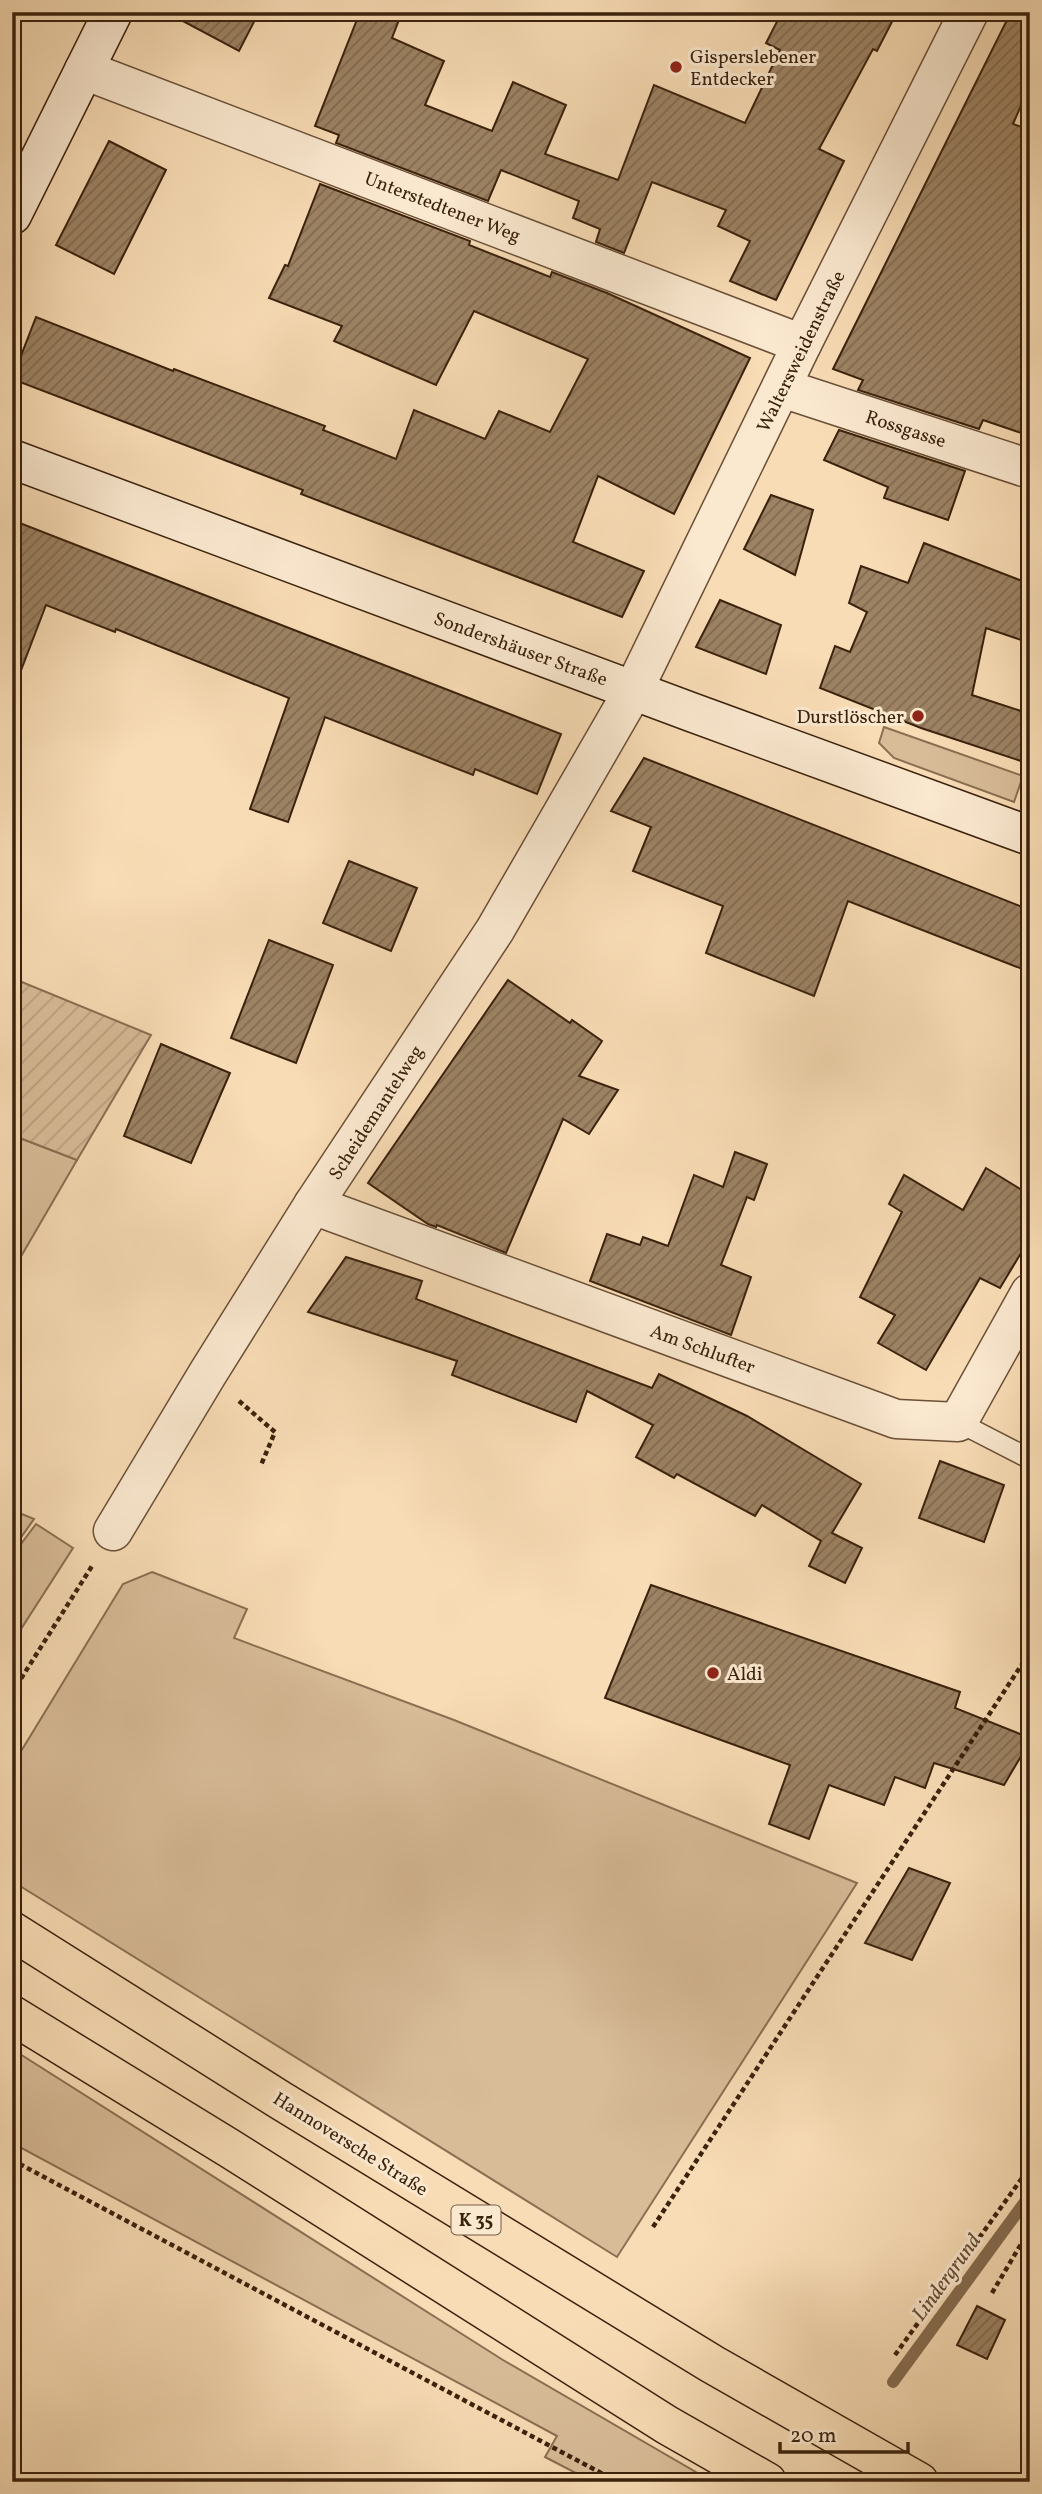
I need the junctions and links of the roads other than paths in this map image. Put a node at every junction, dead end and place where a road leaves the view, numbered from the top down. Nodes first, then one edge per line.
1 (113, 12) edge
2 (969, 12) edge
3 (84, 70) junction
4 (12, 215) edge
5 (802, 344) junction
6 (782, 388) junction
7 (12, 459) edge
8 (1030, 469) edge
9 (634, 691) junction
10 (1030, 836) edge
11 (313, 1205) junction
12 (1030, 1293) edge
13 (958, 1422) junction
14 (1030, 1460) edge
15 (113, 1531) road end
16 (26, 1940) edge
17 (12, 2015) edge
18 (767, 2482) edge
19 (919, 2482) edge

1 - 3 street
2 - 5 street, Waltersweidenstraße
3 - 4 street
3 - 5 street, Unterstedtener Weg
5 - 6 street, Waltersweidenstraße
6 - 8 street, Rossgasse
6 - 9 street, Waltersweidenstraße
7 - 9 street, Sondershäuser Straße
9 - 10 street, Sondershäuser Straße
9 - 11 street, Scheidemantelweg
11 - 13 street, Am Schlufter
11 - 15 street, Scheidemantelweg
12 - 13 street
13 - 14 lane
16 - 19 highway, Hannoversche Straße / K 35
17 - 18 highway

